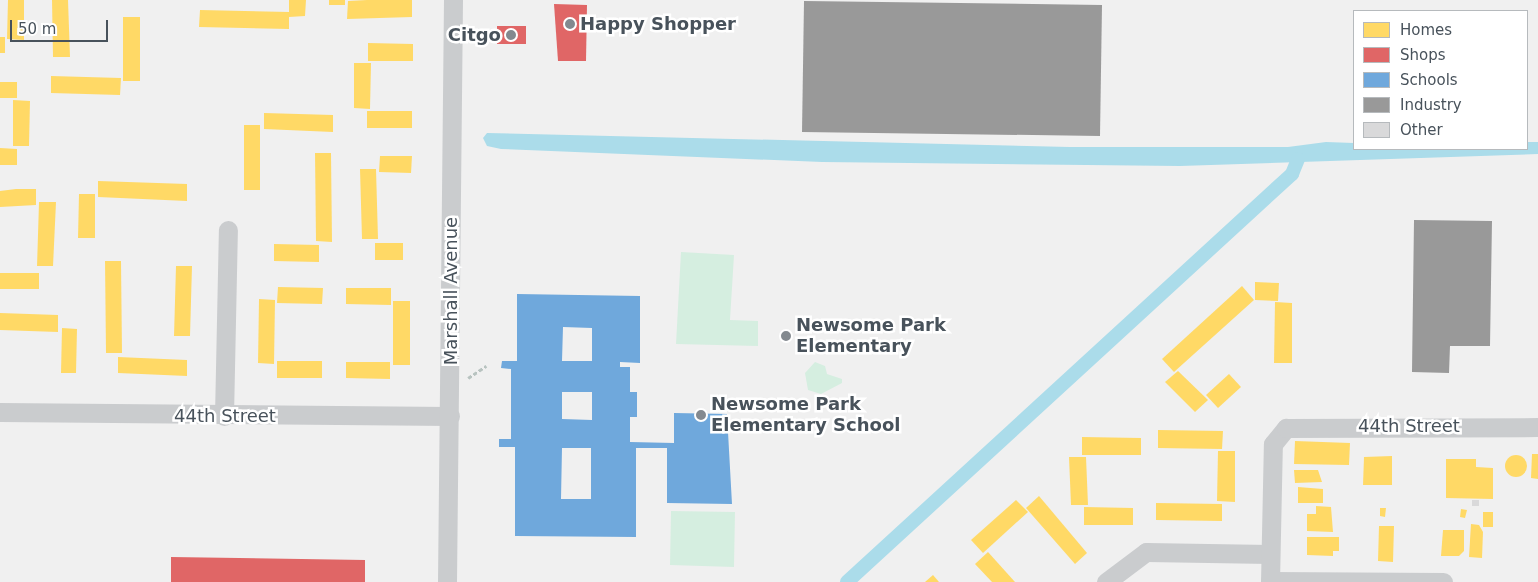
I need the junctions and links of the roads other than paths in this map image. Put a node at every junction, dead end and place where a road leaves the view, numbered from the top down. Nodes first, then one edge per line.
1 (453, 0) edge
2 (228, 230) dead end
3 (0, 412) edge
4 (224, 416) junction
5 (450, 416) junction
6 (1538, 427) edge
7 (1270, 554) junction
8 (1270, 581) edge
9 (447, 582) edge
10 (1106, 582) edge
11 (1443, 582) edge

1 - 5 street, Marshall Avenue
2 - 4 street
3 - 4 street, 44th Street
4 - 5 street, 44th Street
5 - 9 street, Marshall Avenue
6 - 7 street, 44th Street
7 - 8 street
7 - 10 street
8 - 11 street

